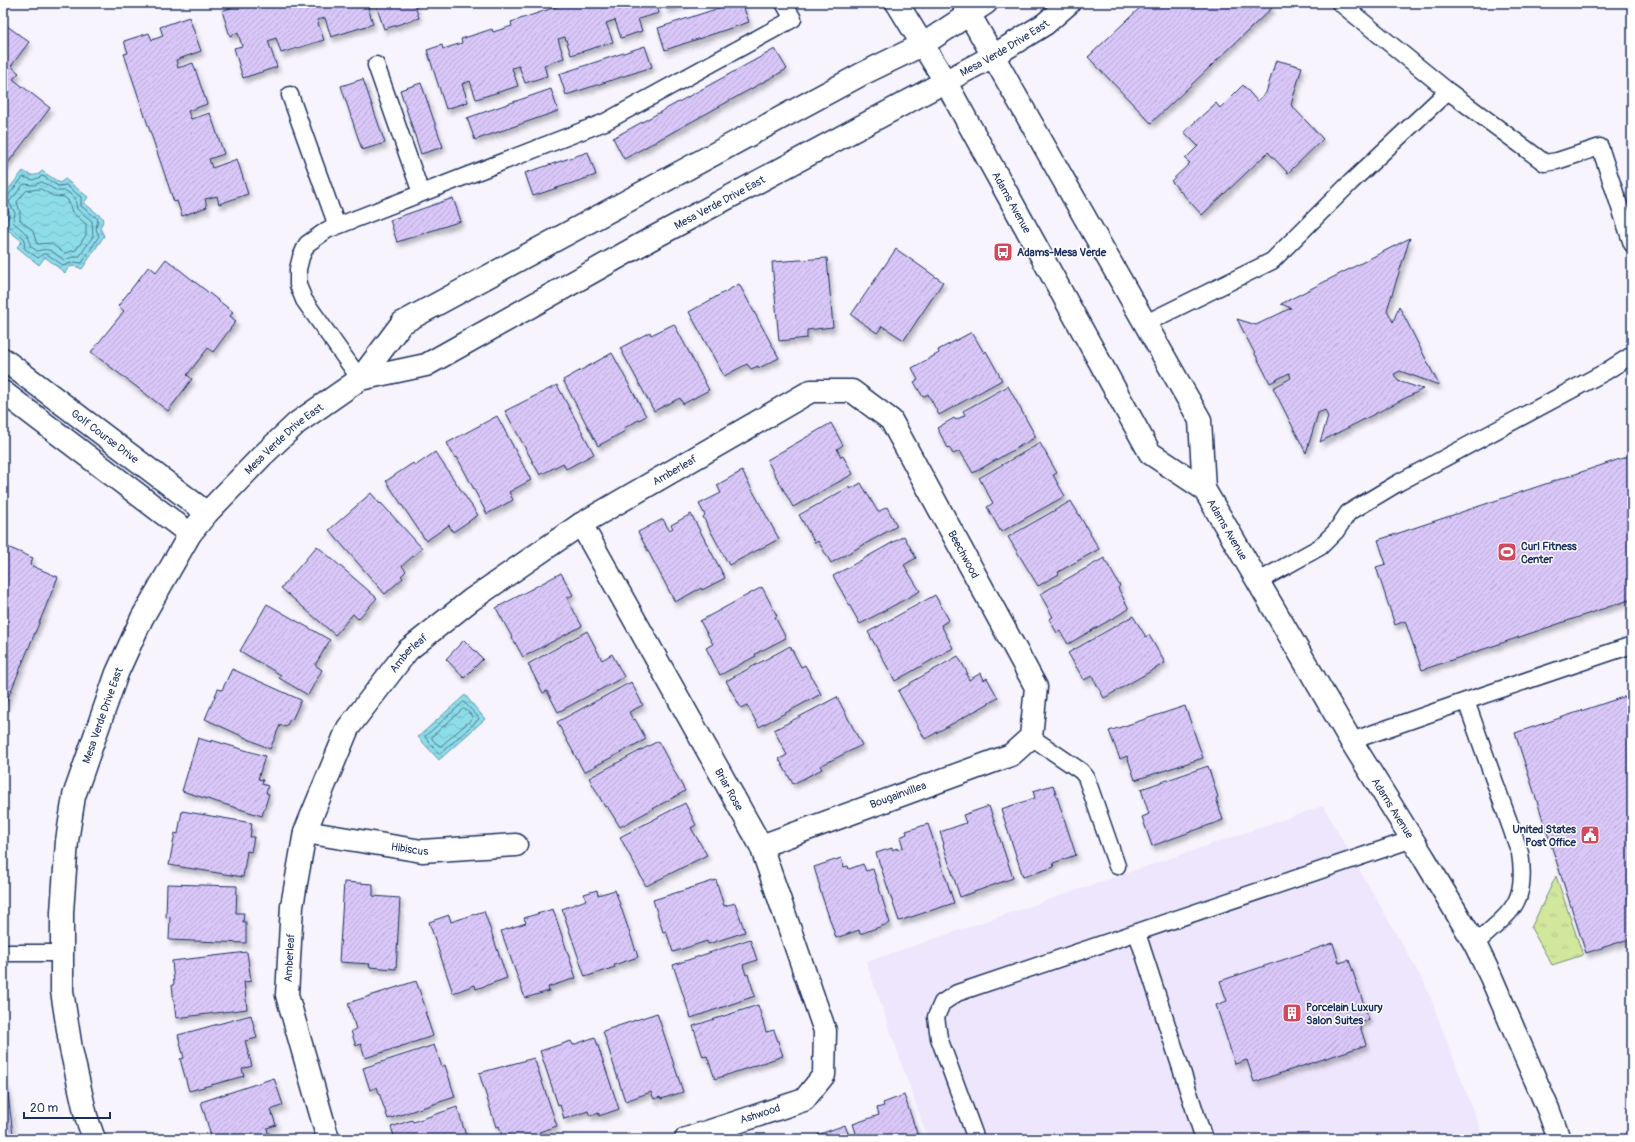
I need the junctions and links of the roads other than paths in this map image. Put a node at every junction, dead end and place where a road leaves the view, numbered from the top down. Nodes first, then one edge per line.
1 (784, 3) edge
2 (897, 3) edge
3 (1069, 3) edge
4 (1340, 3) edge
5 (973, 7) edge
6 (922, 45) junction
7 (992, 56) junction
8 (376, 64) dead end
9 (946, 81) junction
10 (1448, 91) junction
11 (290, 95) dead end
12 (421, 193) junction
13 (337, 226) junction
14 (1632, 244) edge
15 (1144, 324) junction
16 (1632, 356) edge
17 (3, 359) edge
18 (360, 379) junction
19 (852, 391) joint
20 (3, 392) edge
21 (1204, 489) junction
22 (207, 512) junction
23 (581, 524) junction
24 (190, 534) junction
25 (1259, 581) junction
26 (1632, 645) edge
27 (1466, 700) junction
28 (1030, 737) junction
29 (1352, 741) junction
30 (305, 832) junction
31 (1413, 839) junction
32 (516, 845) dead end
33 (760, 846) junction
34 (1117, 866) dead end
35 (1137, 933) junction
36 (1475, 944) junction
37 (3, 953) edge
38 (62, 953) junction
39 (824, 1075) joint
40 (94, 1139) edge
41 (328, 1139) edge
42 (686, 1139) edge
43 (976, 1139) edge
44 (1204, 1139) edge
45 (1559, 1139) edge

1 - 12 lane
2 - 6 street, Adams Avenue
3 - 7 street, Mesa Verde Drive East
4 - 10 lane
5 - 6 street, Mesa Verde Drive East
5 - 7 street, Adams Avenue
6 - 9 street, Adams Avenue
6 - 18 street, Mesa Verde Drive East
7 - 9 street, Mesa Verde Drive East
7 - 15 street, Adams Avenue
8 - 12 lane
9 - 18 street, Mesa Verde Drive East
9 - 21 street, Adams Avenue
10 - 14 lane
10 - 15 lane
11 - 13 lane
12 - 13 lane
13 - 18 lane
15 - 21 street, Adams Avenue
16 - 25 lane
17 - 22 street, Golf Course Drive
18 - 22 street, Mesa Verde Drive East
19 - 23 street, Amberleaf
19 - 28 street, Beechwood
20 - 24 street
21 - 25 street, Adams Avenue
22 - 24 street, Mesa Verde Drive East
23 - 30 street, Amberleaf
23 - 33 street, Briar Rose
24 - 38 street, Mesa Verde Drive East
25 - 29 street, Adams Avenue
26 - 27 lane
27 - 29 lane
27 - 36 lane
28 - 33 street, Bougainvillea
28 - 34 lane
29 - 31 street, Adams Avenue
30 - 32 street, Hibiscus
30 - 41 street, Amberleaf
31 - 35 lane
31 - 36 street, Adams Avenue
33 - 39 street, Briar Rose
35 - 43 lane
35 - 44 lane
36 - 45 street, Adams Avenue
37 - 38 lane
38 - 40 street, Mesa Verde Drive East
39 - 42 street, Ashwood

